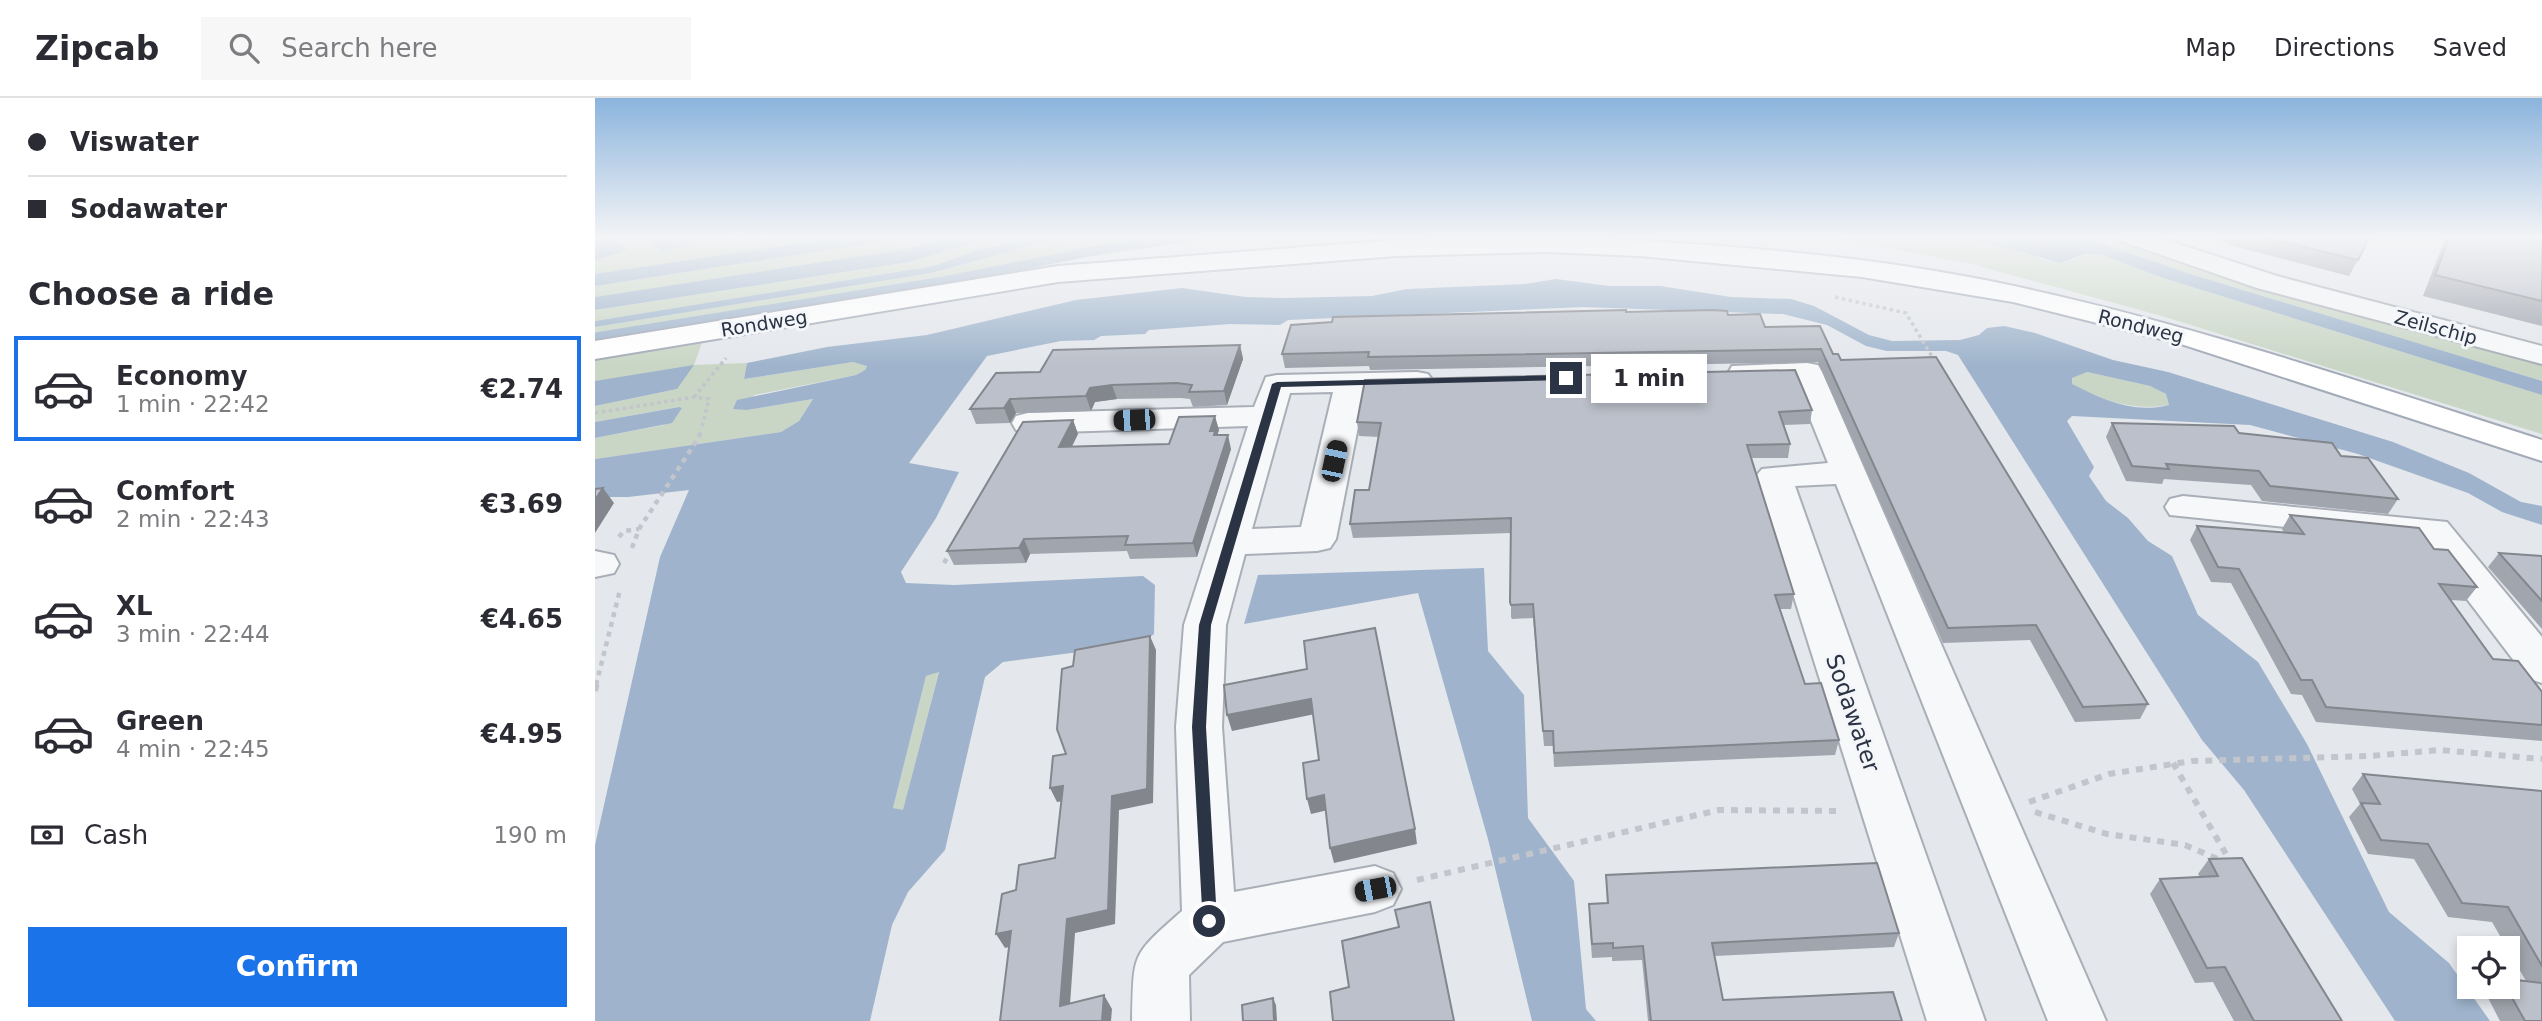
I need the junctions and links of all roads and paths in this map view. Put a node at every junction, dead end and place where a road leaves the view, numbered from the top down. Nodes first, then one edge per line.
1 (1027, 279) edge
2 (1923, 279) edge
3 (2005, 279) edge
4 (2258, 279) edge
5 (1828, 295) dead end
6 (595, 351) edge
7 (2542, 355) edge
8 (727, 357) dead end
9 (1921, 362) edge
10 (1711, 374) edge
11 (1448, 381) edge
12 (1351, 383) junction
13 (694, 397) junction
14 (1272, 400) junction
15 (595, 413) edge
16 (1028, 423) edge
17 (2542, 437) edge
18 (2542, 451) edge
19 (1849, 473) junction
20 (660, 498) dead end
21 (2183, 507) dead end
22 (958, 540) edge
23 (1228, 542) junction
24 (944, 563) dead end
25 (2542, 667) edge
26 (2542, 759) edge
27 (2173, 763) junction
28 (2003, 807) junction
29 (1887, 813) junction
30 (1465, 869) dead end
31 (1375, 889) dead end
32 (1209, 921) junction
33 (1161, 1021) edge
34 (1955, 1021) edge
35 (2077, 1021) edge

1 - 6 main road, Rondweg
2 - 18 main road, Rondweg
3 - 17 main road, Rondweg
4 - 7 street, Zeilschip
5 - 9 path
8 - 13 path
10 - 19 street
11 - 12 street
12 - 14 street
12 - 23 street
13 - 15 path
13 - 20 path
14 - 16 street
14 - 23 street
19 - 28 street
19 - 29 street, Sodawater
21 - 25 street
22 - 24 path
23 - 32 street
26 - 27 path
27 - 28 path
27 - 28 path
28 - 35 street
29 - 30 path
29 - 34 street, Sodawater
31 - 32 street
32 - 33 street

